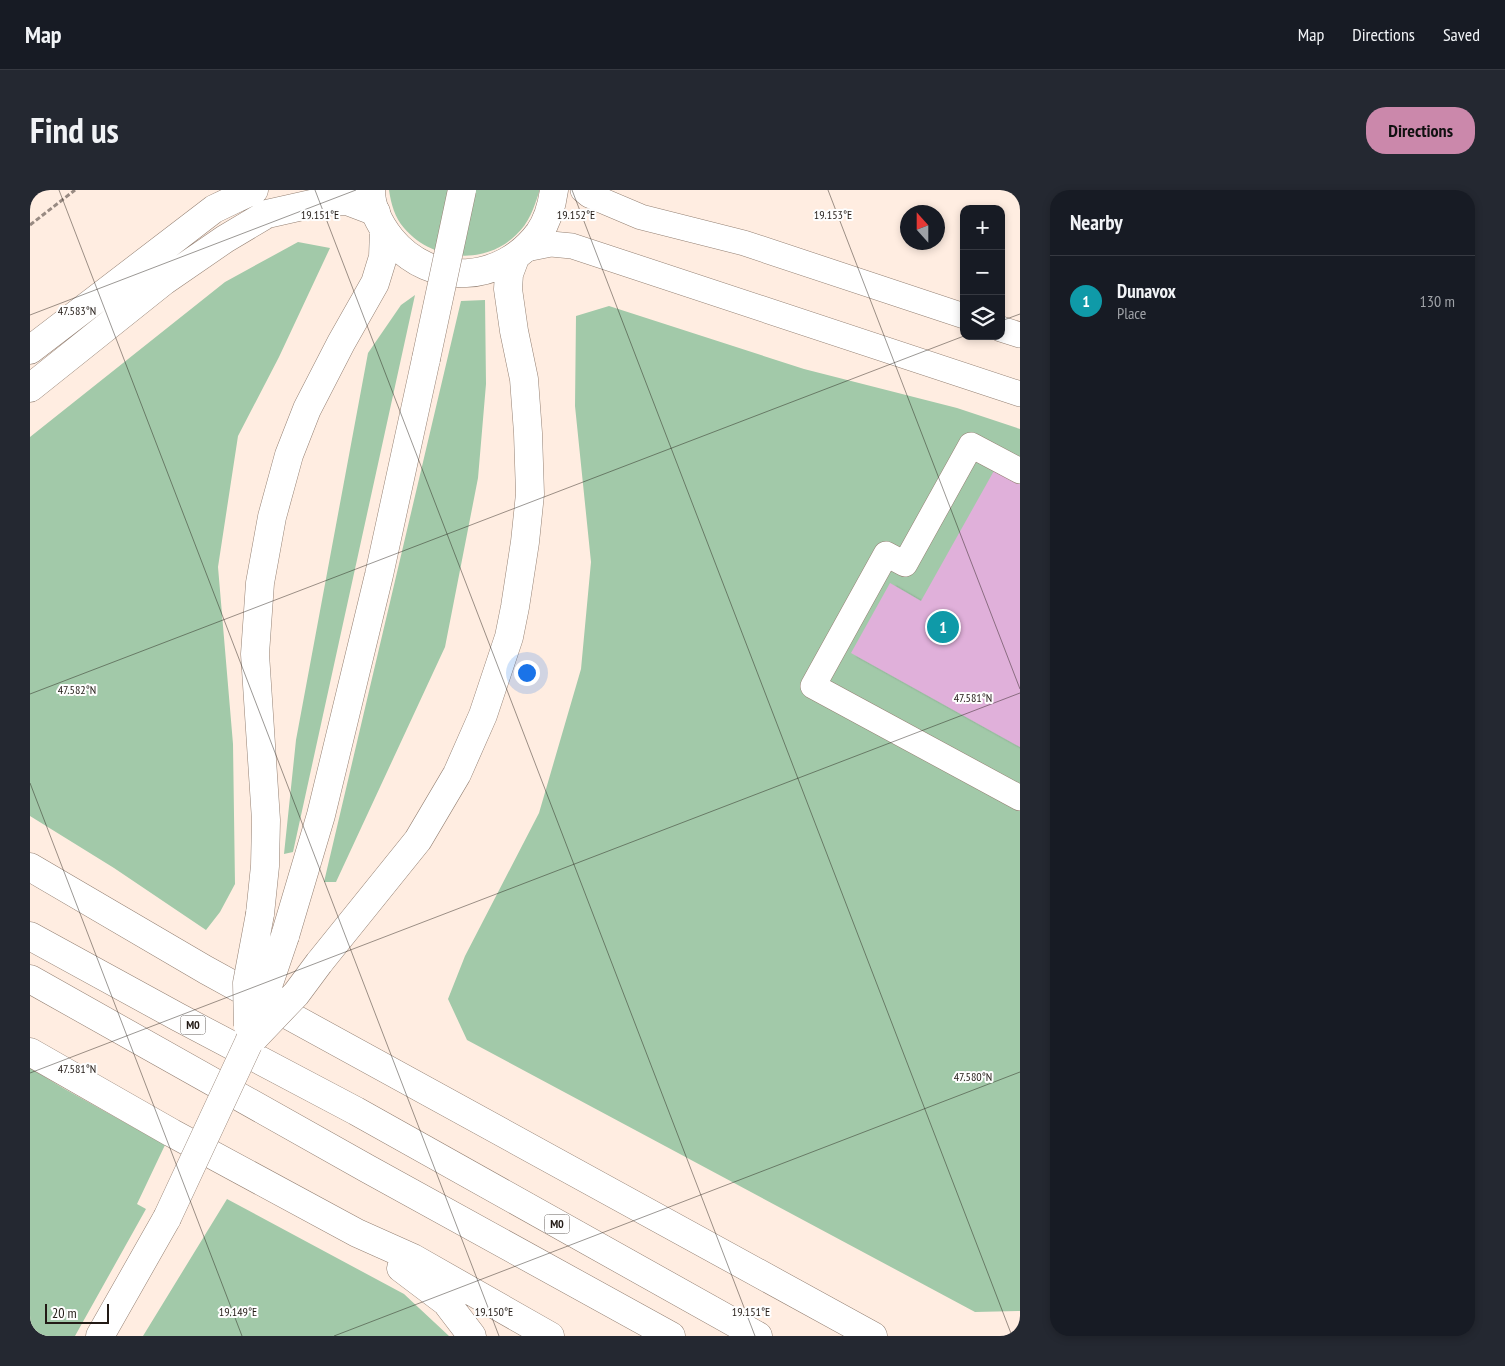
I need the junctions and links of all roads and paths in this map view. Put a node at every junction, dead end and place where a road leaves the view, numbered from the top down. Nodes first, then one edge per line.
1 (75, 190) edge
2 (254, 190) edge
3 (462, 190) edge
4 (554, 190) edge
5 (583, 190) edge
6 (377, 211) edge
7 (30, 225) edge
8 (520, 254) junction
9 (960, 315) edge
10 (1005, 330) edge
11 (1020, 335) edge
12 (30, 350) edge
13 (30, 388) edge
14 (1020, 394) edge
15 (1020, 471) edge
16 (1020, 798) edge
17 (30, 867) edge
18 (30, 936) edge
19 (30, 979) edge
20 (249, 1042) junction
21 (30, 1052) edge
22 (357, 1233) junction
23 (100, 1336) edge
24 (472, 1336) edge
25 (550, 1336) edge
26 (671, 1336) edge
27 (758, 1336) edge
28 (873, 1336) edge

1 - 7 path
2 - 12 main road
3 - 20 main road, bridge
4 - 8 main road
5 - 9 street
6 - 8 main road
6 - 13 main road
6 - 20 main road, bridge
8 - 14 street
8 - 20 main road, bridge
10 - 11 street
15 - 16 street
17 - 28 main road
18 - 27 main road, M0
19 - 26 main road
20 - 23 main road, bridge
21 - 22 main road
22 - 24 main road
22 - 25 main road

